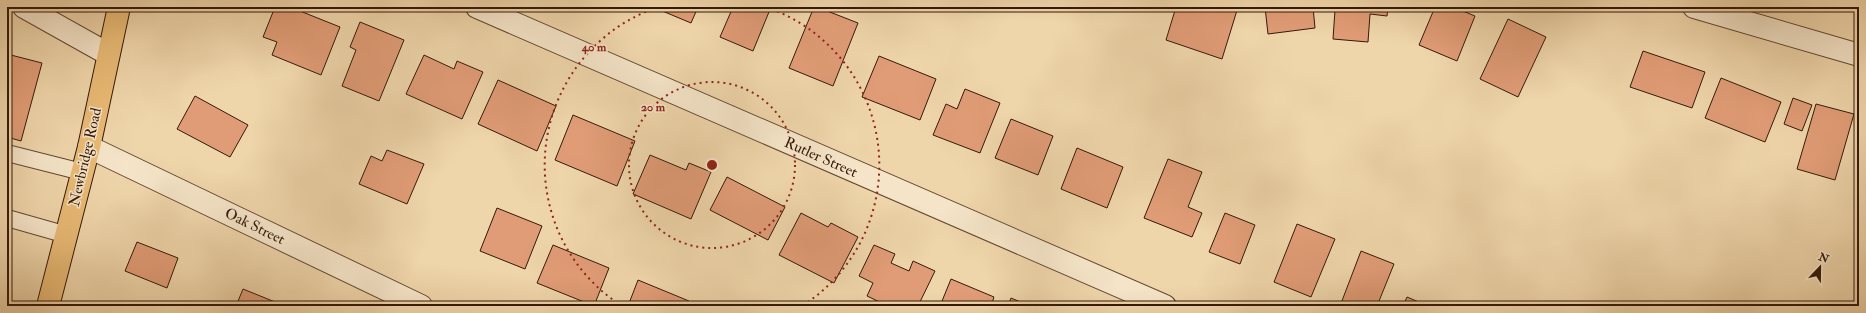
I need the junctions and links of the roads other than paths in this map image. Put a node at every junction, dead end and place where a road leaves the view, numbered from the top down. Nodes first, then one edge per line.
1 (24, 7) edge
2 (119, 7) edge
3 (477, 7) edge
4 (1694, 7) edge
5 (108, 54) junction
6 (1859, 55) edge
7 (89, 147) junction
8 (7, 153) edge
9 (82, 172) junction
10 (7, 218) edge
11 (66, 235) junction
12 (48, 306) edge
13 (421, 306) edge
14 (1165, 306) edge

1 - 5 street
2 - 5 main road, Newbridge Road
3 - 14 street, Rutler Street
4 - 6 street
5 - 7 main road, Newbridge Road
7 - 9 main road, Newbridge Road
7 - 13 street, Oak Street
8 - 9 lane
9 - 11 main road, Newbridge Road
10 - 11 lane
11 - 12 main road, Newbridge Road

